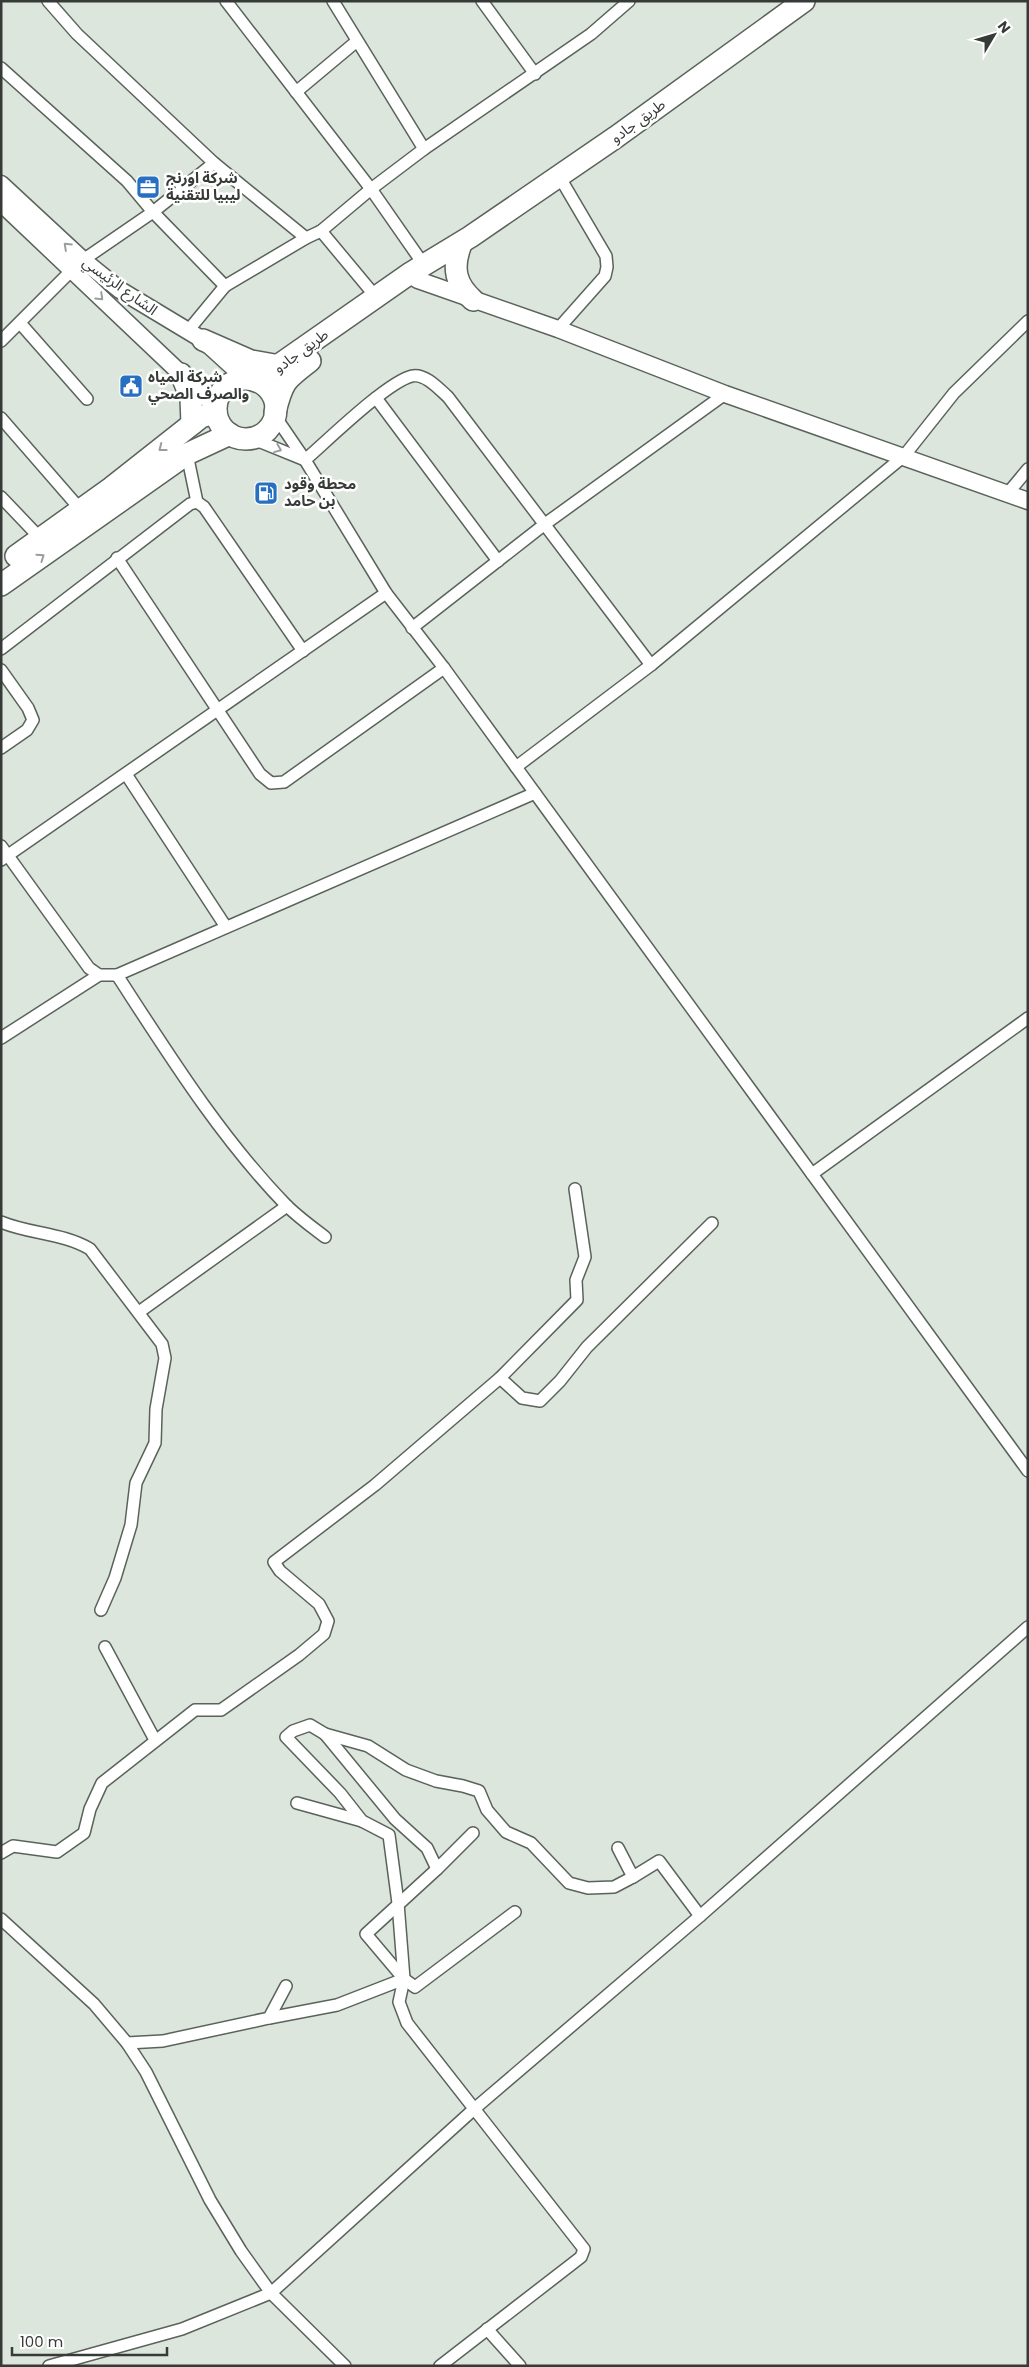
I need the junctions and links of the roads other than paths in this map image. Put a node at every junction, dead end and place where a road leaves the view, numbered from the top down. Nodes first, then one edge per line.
1 (48, 1) edge
2 (226, 1) edge
3 (333, 1) edge
4 (482, 1) edge
5 (628, 1) edge
6 (804, 1) edge
7 (357, 41) junction
8 (1, 68) edge
9 (535, 74) junction
10 (296, 92) junction
11 (424, 149) junction
12 (214, 163) junction
13 (559, 176) junction
14 (1, 184) edge
15 (371, 189) junction
16 (1, 202) edge
17 (153, 212) junction
18 (321, 231) junction
19 (306, 238) junction
20 (465, 242) junction
21 (77, 265) junction
22 (417, 273) junction
23 (225, 286) junction
24 (376, 297) junction
25 (473, 300) junction
26 (1028, 321) edge
27 (20, 323) junction
28 (558, 329) junction
29 (195, 336) junction
30 (1, 341) edge
31 (280, 366) junction
32 (181, 374) junction
33 (251, 380) junction
34 (725, 394) junction
35 (376, 398) junction
36 (87, 399) dead end
37 (216, 410) junction
38 (275, 414) junction
39 (1, 418) edge
40 (192, 424) junction
41 (230, 434) junction
42 (251, 438) junction
43 (187, 454) junction
44 (904, 456) junction
45 (305, 460) junction
46 (1028, 469) edge
47 (1008, 493) junction
48 (1, 497) edge
49 (1028, 501) edge
50 (197, 502) junction
51 (81, 510) junction
52 (545, 524) junction
53 (41, 538) junction
54 (117, 558) junction
55 (498, 561) junction
56 (1, 567) edge
57 (1, 585) edge
58 (386, 593) junction
59 (412, 628) junction
60 (1, 649) edge
61 (303, 650) junction
62 (651, 665) junction
63 (444, 668) junction
64 (1, 670) edge
65 (217, 710) junction
66 (1, 748) edge
67 (516, 767) junction
68 (126, 774) junction
69 (536, 793) junction
70 (1, 846) edge
71 (5, 858) edge
72 (226, 927) junction
73 (99, 975) junction
74 (117, 975) junction
75 (1028, 1018) edge
76 (1, 1038) edge
77 (812, 1174) junction
78 (575, 1189) dead end
79 (287, 1206) junction
80 (1, 1222) edge
81 (712, 1223) dead end
82 (325, 1237) dead end
83 (139, 1312) junction
84 (500, 1378) junction
85 (1028, 1471) edge
86 (101, 1610) dead end
87 (1028, 1627) edge
88 (105, 1647) dead end
89 (325, 1734) junction
90 (155, 1740) junction
91 (297, 1803) dead end
92 (362, 1821) junction
93 (473, 1834) dead end
94 (618, 1848) dead end
95 (1, 1853) edge
96 (437, 1869) junction
97 (633, 1877) junction
98 (398, 1903) junction
99 (515, 1912) dead end
100 (700, 1916) junction
101 (1, 1919) edge
102 (404, 1979) junction
103 (286, 1986) dead end
104 (269, 2018) junction
105 (127, 2043) junction
106 (473, 2110) junction
107 (271, 2293) junction
108 (487, 2329) junction
109 (49, 2366) edge
110 (345, 2366) edge
111 (440, 2366) edge
112 (520, 2366) edge

1 - 12 street
2 - 10 street
3 - 7 street
4 - 9 street
5 - 9 street
6 - 13 highway, طريق جادو
7 - 10 street
7 - 11 street
8 - 17 street
9 - 11 street
10 - 15 street
11 - 15 street
12 - 17 street
12 - 19 street
13 - 20 highway, طريق جادو
13 - 28 street
21 -> 14 street, الشارع الرئيسي
15 - 18 street
15 - 22 street
16 - 21 street, الشارع الرئيسي
17 - 21 street
17 - 23 street
18 - 19 street
18 - 24 street
19 - 23 street
20 - 22 highway, طريق جادو
20 - 25 highway
21 - 27 street
21 - 29 street, الشارع الرئيسي
21 -> 32 street, الشارع الرئيسي
22 - 24 highway, طريق جادو
22 - 25 street
22 - 38 highway, طريق جادو
23 - 29 street
24 - 31 highway, طريق جادو
25 - 28 street
26 - 44 street
27 - 30 street
27 - 36 street
28 - 34 street
29 - 31 highway
29 - 33 street, الشارع الرئيسي
31 - 33 highway, طريق جادو
32 - 37 street, الشارع الرئيسي
32 - 40 highway
33 - 37 highway
33 - 38 highway
34 - 44 street
34 - 52 street
35 - 45 street
35 - 52 street
35 - 55 street
37 - 40 highway
37 - 41 highway
38 - 42 highway
38 - 45 street
39 - 51 street
40 -> 51 highway
41 - 42 highway
41 - 43 highway
42 -> 45 street
43 - 50 street
57 -> 43 highway
44 - 47 street
44 - 62 street
45 - 58 street
46 - 47 street
47 - 49 street
48 - 53 street
50 - 54 street
50 - 61 street
51 - 53 highway
52 - 55 street
52 - 62 street
53 - 56 highway
54 - 60 street
54 - 65 street
55 - 59 street
58 - 59 street
58 - 61 street
59 - 63 street
61 - 65 street
62 - 67 street
63 - 65 street
63 - 67 street
64 - 66 street
65 - 68 street
67 - 69 street
68 - 71 street
68 - 72 street
69 - 72 street
69 - 77 street
70 - 71 street
71 - 73 street
72 - 74 street
73 - 74 street
73 - 76 street
74 - 79 street
75 - 77 street
77 - 85 street
78 - 84 street
79 - 82 street
79 - 83 street
80 - 83 street
81 - 84 street
83 - 86 street
84 - 90 street
87 - 100 street
88 - 90 street
89 - 92 street
89 - 96 street
89 - 97 street
90 - 95 street
91 - 92 street
92 - 98 street
93 - 96 street
94 - 97 street
96 - 98 street
97 - 100 street
98 - 102 street
98 - 102 street
99 - 102 street
100 - 106 street
101 - 105 street
102 - 104 street
102 - 106 street
103 - 104 street
104 - 105 street
105 - 107 street
106 - 107 street
106 - 108 street
107 - 109 street
107 - 110 street
108 - 111 street
108 - 112 street

